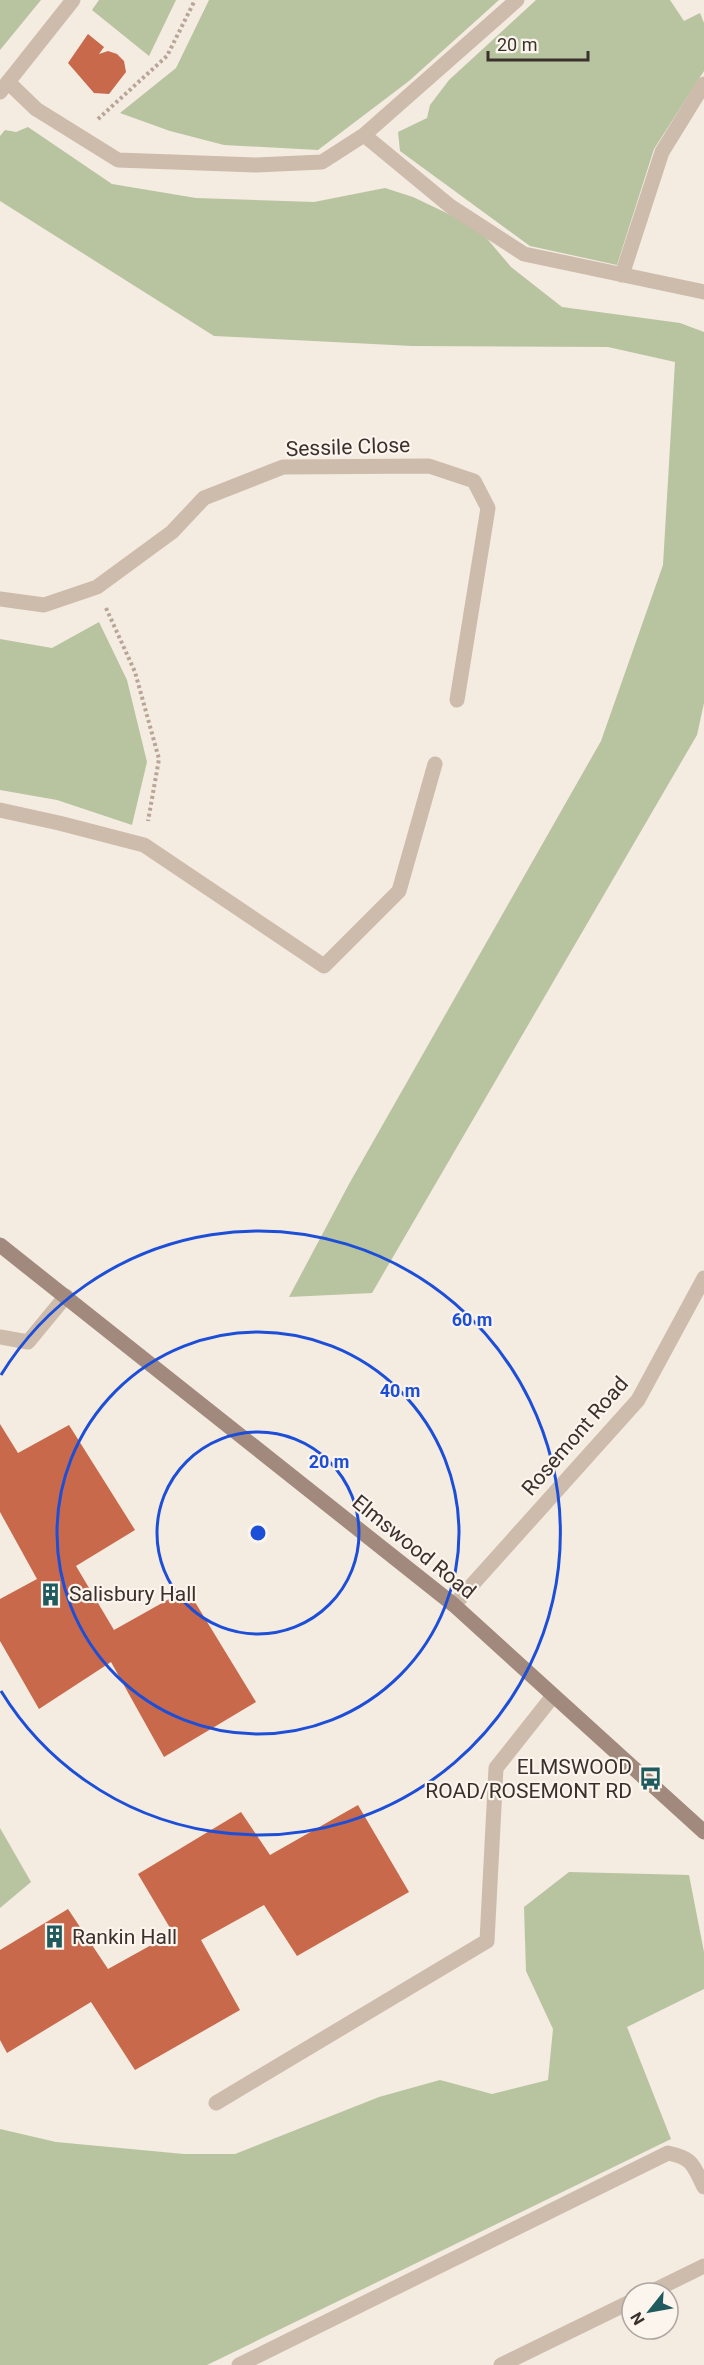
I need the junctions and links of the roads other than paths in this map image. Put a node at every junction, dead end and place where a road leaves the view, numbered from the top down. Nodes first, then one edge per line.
1 (73, 0) edge
2 (517, 0) edge
3 (704, 84) edge
4 (4, 87) edge
5 (364, 135) junction
6 (622, 275) junction
7 (704, 292) edge
8 (0, 599) edge
9 (457, 700) dead end
10 (435, 764) dead end
11 (0, 810) edge
12 (0, 1245) edge
13 (704, 1278) edge
14 (66, 1296) junction
15 (0, 1337) edge
16 (454, 1605) junction
17 (553, 1696) junction
18 (704, 1832) edge
19 (216, 2103) dead end
20 (704, 2187) edge
21 (704, 2266) edge
22 (673, 2281) edge
23 (620, 2307) edge
24 (238, 2365) edge
25 (501, 2365) edge

1 - 4 street
2 - 5 street
3 - 6 street
4 - 5 street
5 - 6 street
6 - 7 street
8 - 9 street, Sessile Close
10 - 11 street
12 - 14 street, Elmswood Road
13 - 16 street, Rosemont Road
14 - 15 street
14 - 16 street, Elmswood Road
16 - 17 street, Elmswood Road
17 - 18 street, Elmswood Road
17 - 19 street
20 - 24 street
21 - 22 street
23 - 25 street

